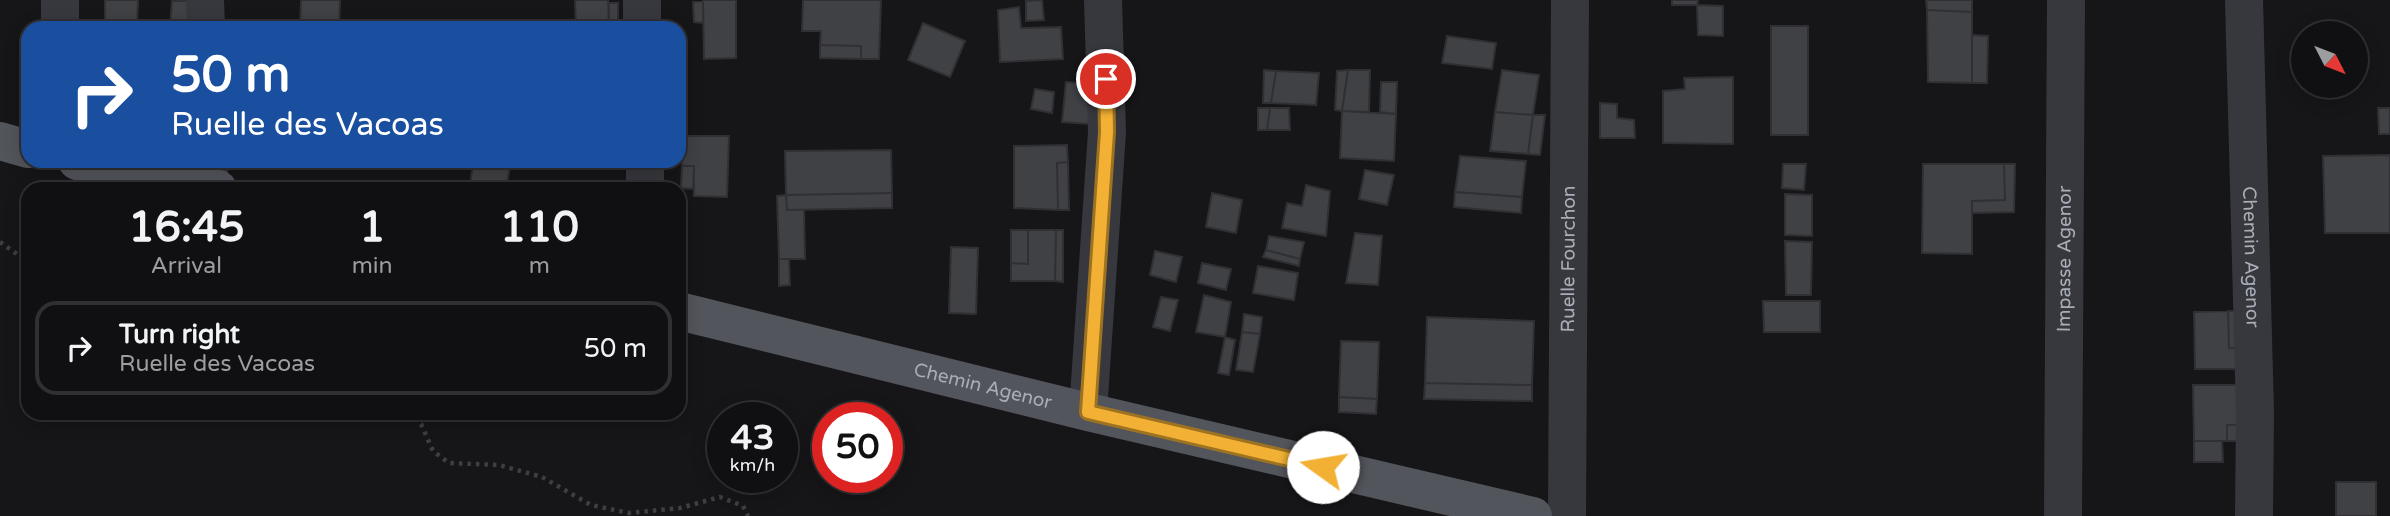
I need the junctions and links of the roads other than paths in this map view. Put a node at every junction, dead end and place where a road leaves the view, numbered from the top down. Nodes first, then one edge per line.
1 (60, 0) edge
2 (205, 0) edge
3 (642, 0) edge
4 (1103, 0) edge
5 (1570, 0) edge
6 (2066, 0) edge
7 (2244, 0) edge
8 (60, 21) edge
9 (206, 21) edge
10 (642, 21) edge
11 (0, 141) edge
12 (21, 147) edge
13 (130, 168) edge
14 (212, 179) edge
15 (686, 314) edge
16 (1088, 412) junction
17 (1533, 516) edge
18 (1567, 516) edge
19 (2063, 516) edge
20 (2254, 516) edge

1 - 8 street
2 - 9 street
3 - 10 street
4 - 16 street
5 - 18 street, Ruelle Fourchon
6 - 19 street, Impasse Agenor
7 - 20 street, Chemin Agenor
11 - 12 main road
13 - 14 main road
15 - 16 main road, Chemin Agenor
16 - 17 main road, Chemin Agenor

